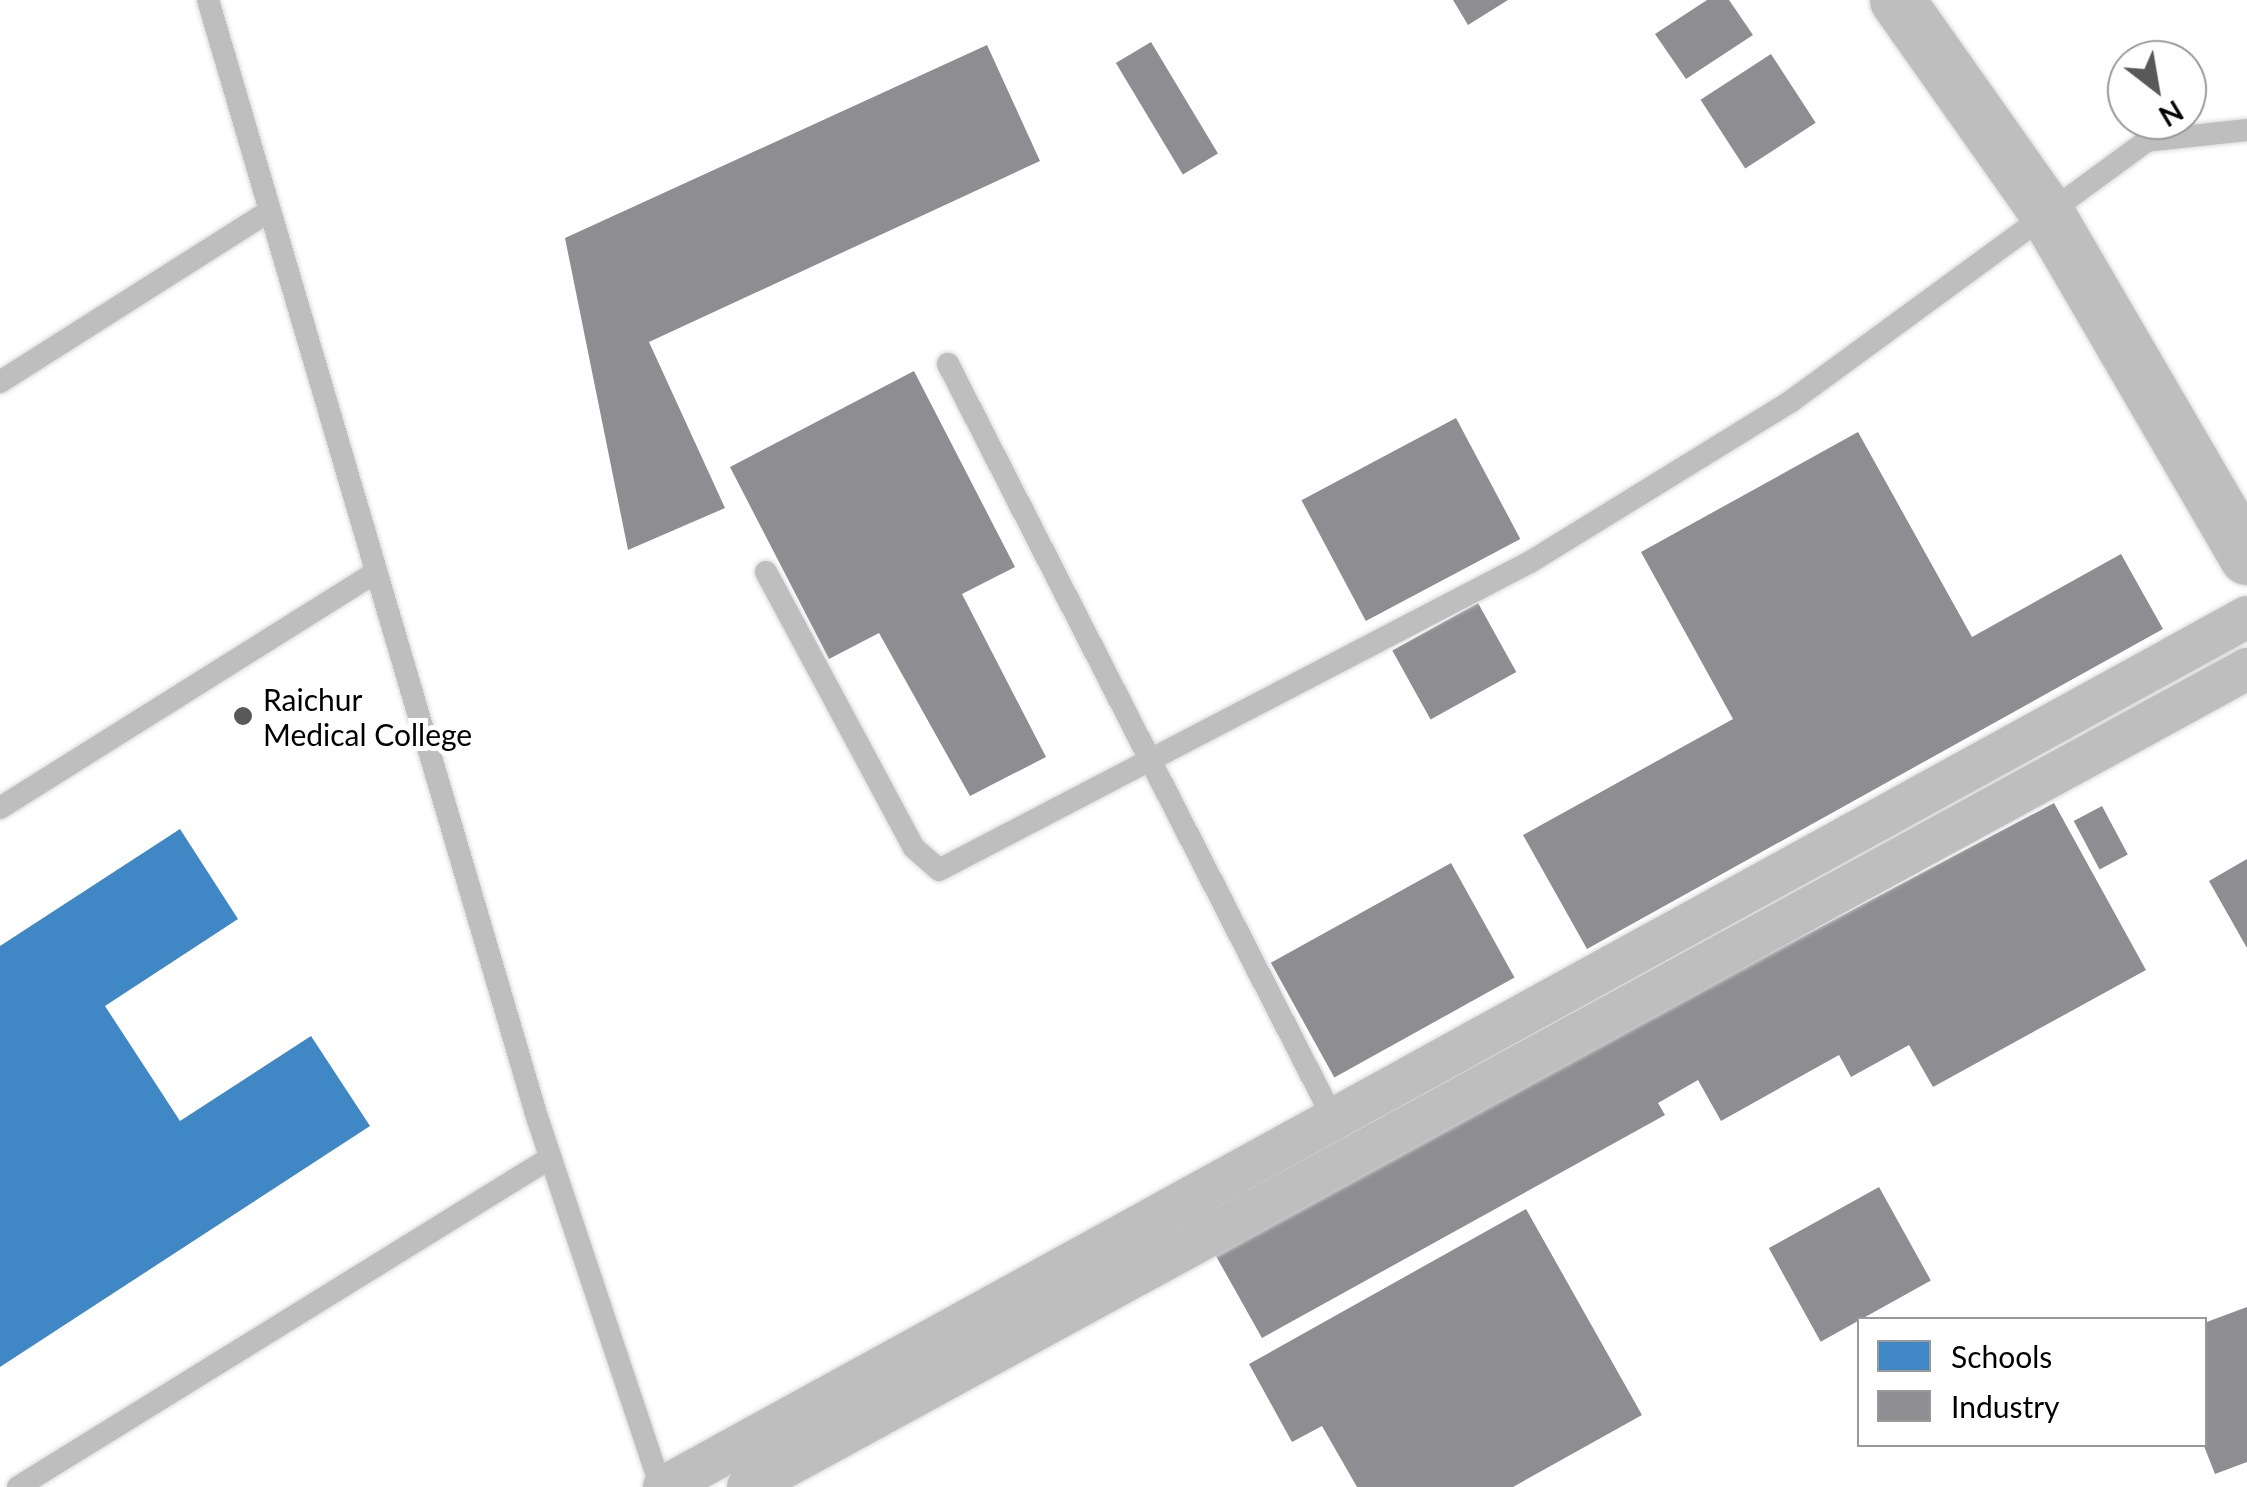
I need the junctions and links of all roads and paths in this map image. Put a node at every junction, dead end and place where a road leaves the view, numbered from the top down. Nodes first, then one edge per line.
1 (208, 0) edge
2 (1897, 0) edge
3 (2247, 130) edge
4 (2044, 208) junction
5 (268, 212) junction
6 (948, 364) dead end
7 (0, 382) edge
8 (2247, 557) edge
9 (766, 572) dead end
10 (376, 573) junction
11 (2247, 616) edge
12 (2247, 668) edge
13 (1152, 754) junction
14 (0, 808) edge
15 (1333, 1118) junction
16 (550, 1158) junction
17 (18, 1487) edge
18 (662, 1487) edge
19 (748, 1487) edge

1 - 5 lane
2 - 4 highway
3 - 4 lane
4 - 8 highway
4 - 13 lane
5 - 7 lane
5 - 10 lane
6 - 13 lane
9 - 13 lane
10 - 14 lane
10 - 16 lane
11 - 15 street
12 - 19 street
13 - 15 lane
15 - 18 street
16 - 17 lane
16 - 18 lane

